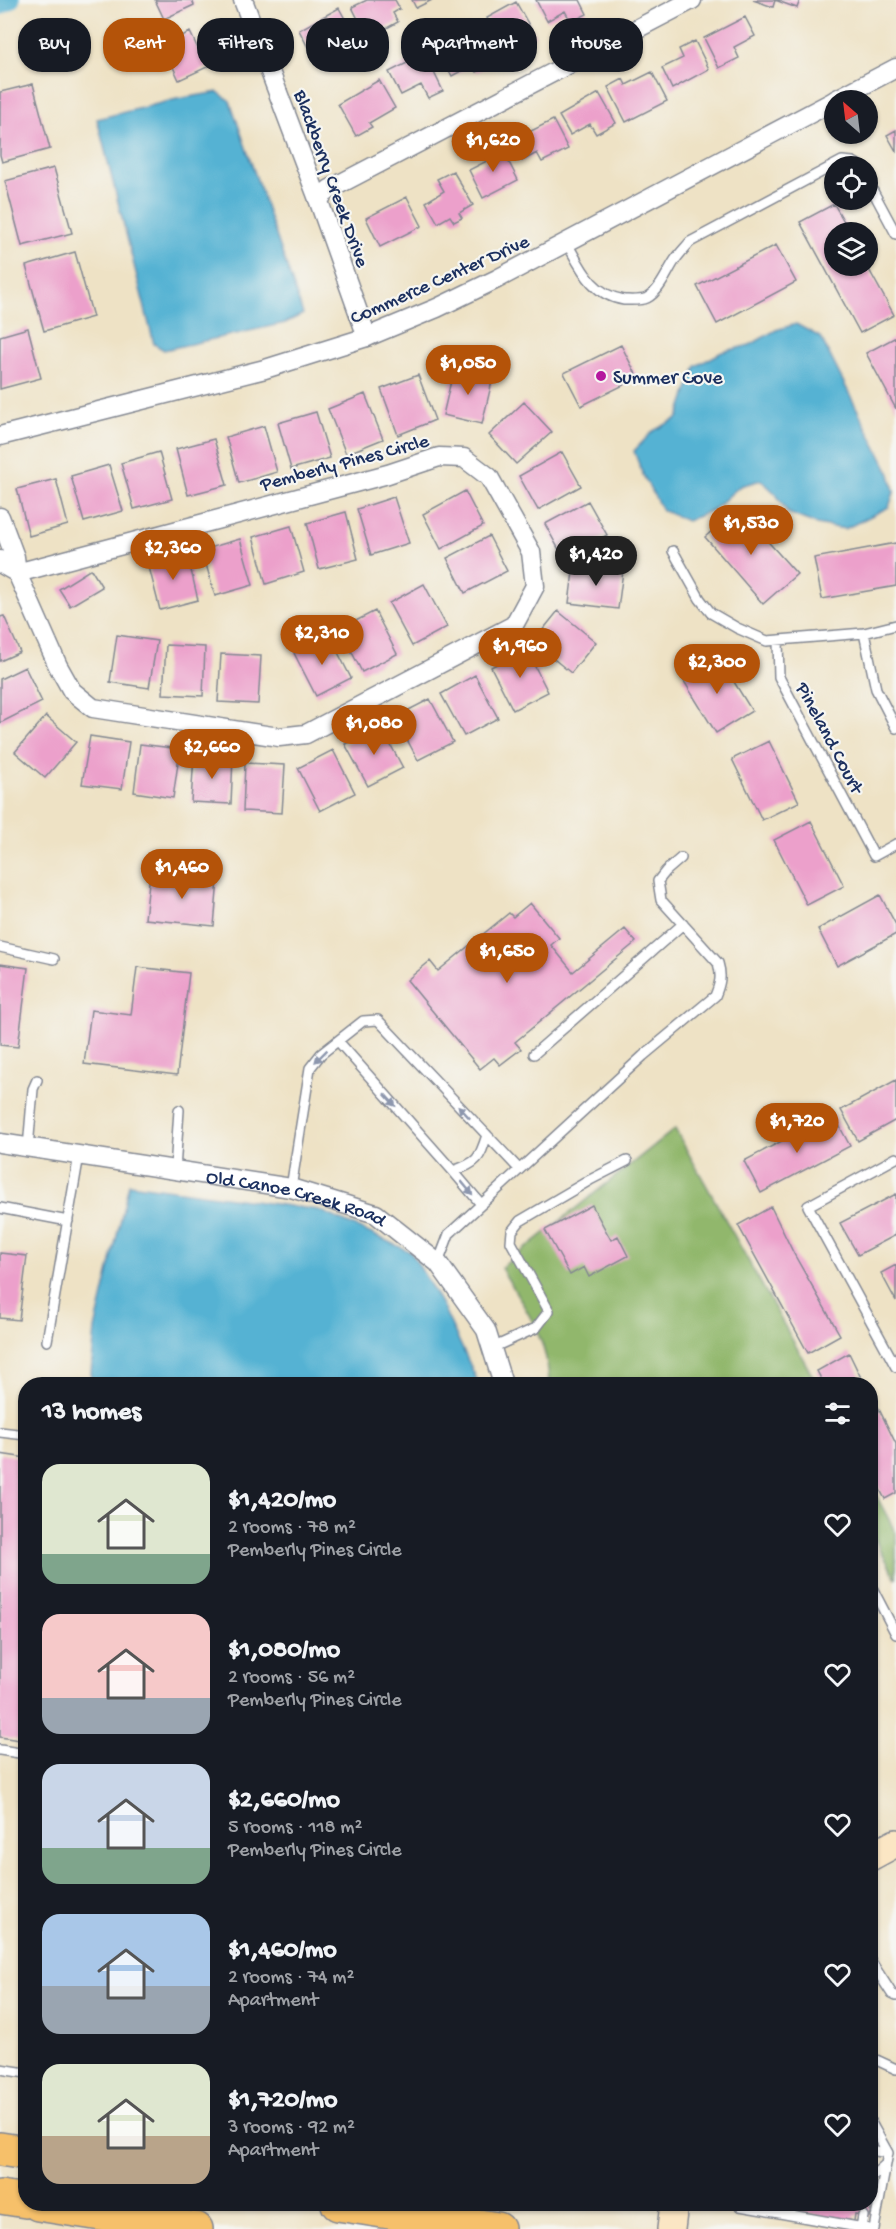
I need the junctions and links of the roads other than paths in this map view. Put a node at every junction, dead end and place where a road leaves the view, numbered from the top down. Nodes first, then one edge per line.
1 (692, 0) edge
2 (250, 2) edge
3 (896, 68) edge
4 (855, 90) edge
5 (824, 107) edge
6 (824, 171) edge
7 (318, 199) junction
8 (878, 200) edge
9 (896, 234) edge
10 (567, 243) junction
11 (367, 337) junction
12 (0, 436) edge
13 (0, 518) edge
14 (674, 550) dead end
15 (0, 560) edge
16 (17, 573) junction
17 (896, 625) edge
18 (864, 633) junction
19 (778, 641) junction
20 (896, 728) edge
21 (896, 844) edge
22 (681, 858) dead end
23 (683, 924) junction
24 (0, 947) edge
25 (54, 958) dead end
26 (338, 1041) junction
27 (534, 1054) dead end
28 (37, 1080) dead end
29 (179, 1110) dead end
30 (487, 1135) junction
31 (0, 1143) edge
32 (28, 1148) junction
33 (79, 1155) junction
34 (896, 1158) edge
35 (627, 1161) dead end
36 (519, 1169) junction
37 (175, 1170) junction
38 (453, 1171) junction
39 (291, 1188) junction
40 (481, 1204) junction
41 (0, 1209) edge
42 (68, 1221) junction
43 (438, 1263) junction
44 (47, 1341) dead end
45 (492, 1348) junction
46 (896, 1367) edge
47 (501, 1377) edge
48 (0, 1432) edge
49 (18, 1434) edge
50 (878, 1599) edge
51 (896, 1634) edge
52 (0, 1750) edge
53 (18, 1753) edge
54 (896, 1843) edge
55 (878, 1853) edge
56 (878, 1972) edge
57 (896, 1996) edge
58 (878, 2060) edge
59 (0, 2069) edge
60 (896, 2069) edge
61 (18, 2072) edge
62 (878, 2135) edge
63 (0, 2149) edge
64 (878, 2151) edge
65 (18, 2152) edge
66 (888, 2153) junction
67 (886, 2163) junction
68 (878, 2170) edge
69 (0, 2197) edge
70 (18, 2200) edge
71 (878, 2207) edge
72 (78, 2211) edge
73 (400, 2211) edge
74 (673, 2211) edge
75 (773, 2211) edge
76 (877, 2211) edge
77 (863, 2216) dead end
78 (137, 2224) edge
79 (865, 2228) edge
80 (196, 2229) edge
81 (498, 2229) edge
82 (671, 2229) edge
83 (874, 2229) edge

1 - 7 street
2 - 7 street, Blackberry Creek Drive
3 - 4 street, Commerce Center Drive
5 - 10 street, Commerce Center Drive
6 - 10 lane
7 - 11 street, Blackberry Creek Drive
8 - 9 lane
10 - 11 street, Commerce Center Drive
11 - 12 street, Commerce Center Drive
13 - 16 street, Pemberly Pines Circle
14 - 19 lane
15 - 16 street, Pemberly Pines Circle
16 - 16 street, Pemberly Pines Circle
17 - 18 lane
18 - 19 lane
18 - 20 lane
19 - 21 lane, Pineland Court
22 - 23 lane
23 - 27 lane
23 - 36 lane
24 - 25 lane
30 -> 26 lane
26 -> 38 lane
26 -> 39 lane
28 - 32 lane
29 - 37 lane
30 - 36 lane
30 - 38 lane
31 - 32 street, Old Canoe Creek Road
32 - 33 street, Old Canoe Creek Road
33 - 37 street, Old Canoe Creek Road
33 - 42 lane
34 - 46 lane
35 - 45 lane
36 - 40 lane
37 - 39 street, Old Canoe Creek Road
38 -> 40 lane
39 - 43 street, Old Canoe Creek Road
40 - 43 lane
41 - 42 lane
42 - 44 lane
43 - 45 street, Old Canoe Creek Road
45 - 47 street, Old Canoe Creek Road
48 - 49 lane
50 - 51 lane
52 - 53 lane
54 - 55 street
56 - 57 lane
58 - 60 lane
59 - 61 lane
62 - 66 lane
63 - 65 highway
64 - 66 lane
66 - 67 lane
67 - 68 lane
67 - 71 lane
69 - 70 highway
72 - 78 highway
73 - 81 highway
74 - 82 street
75 - 79 lane
76 - 83 lane
77 - 79 lane
78 - 80 highway

